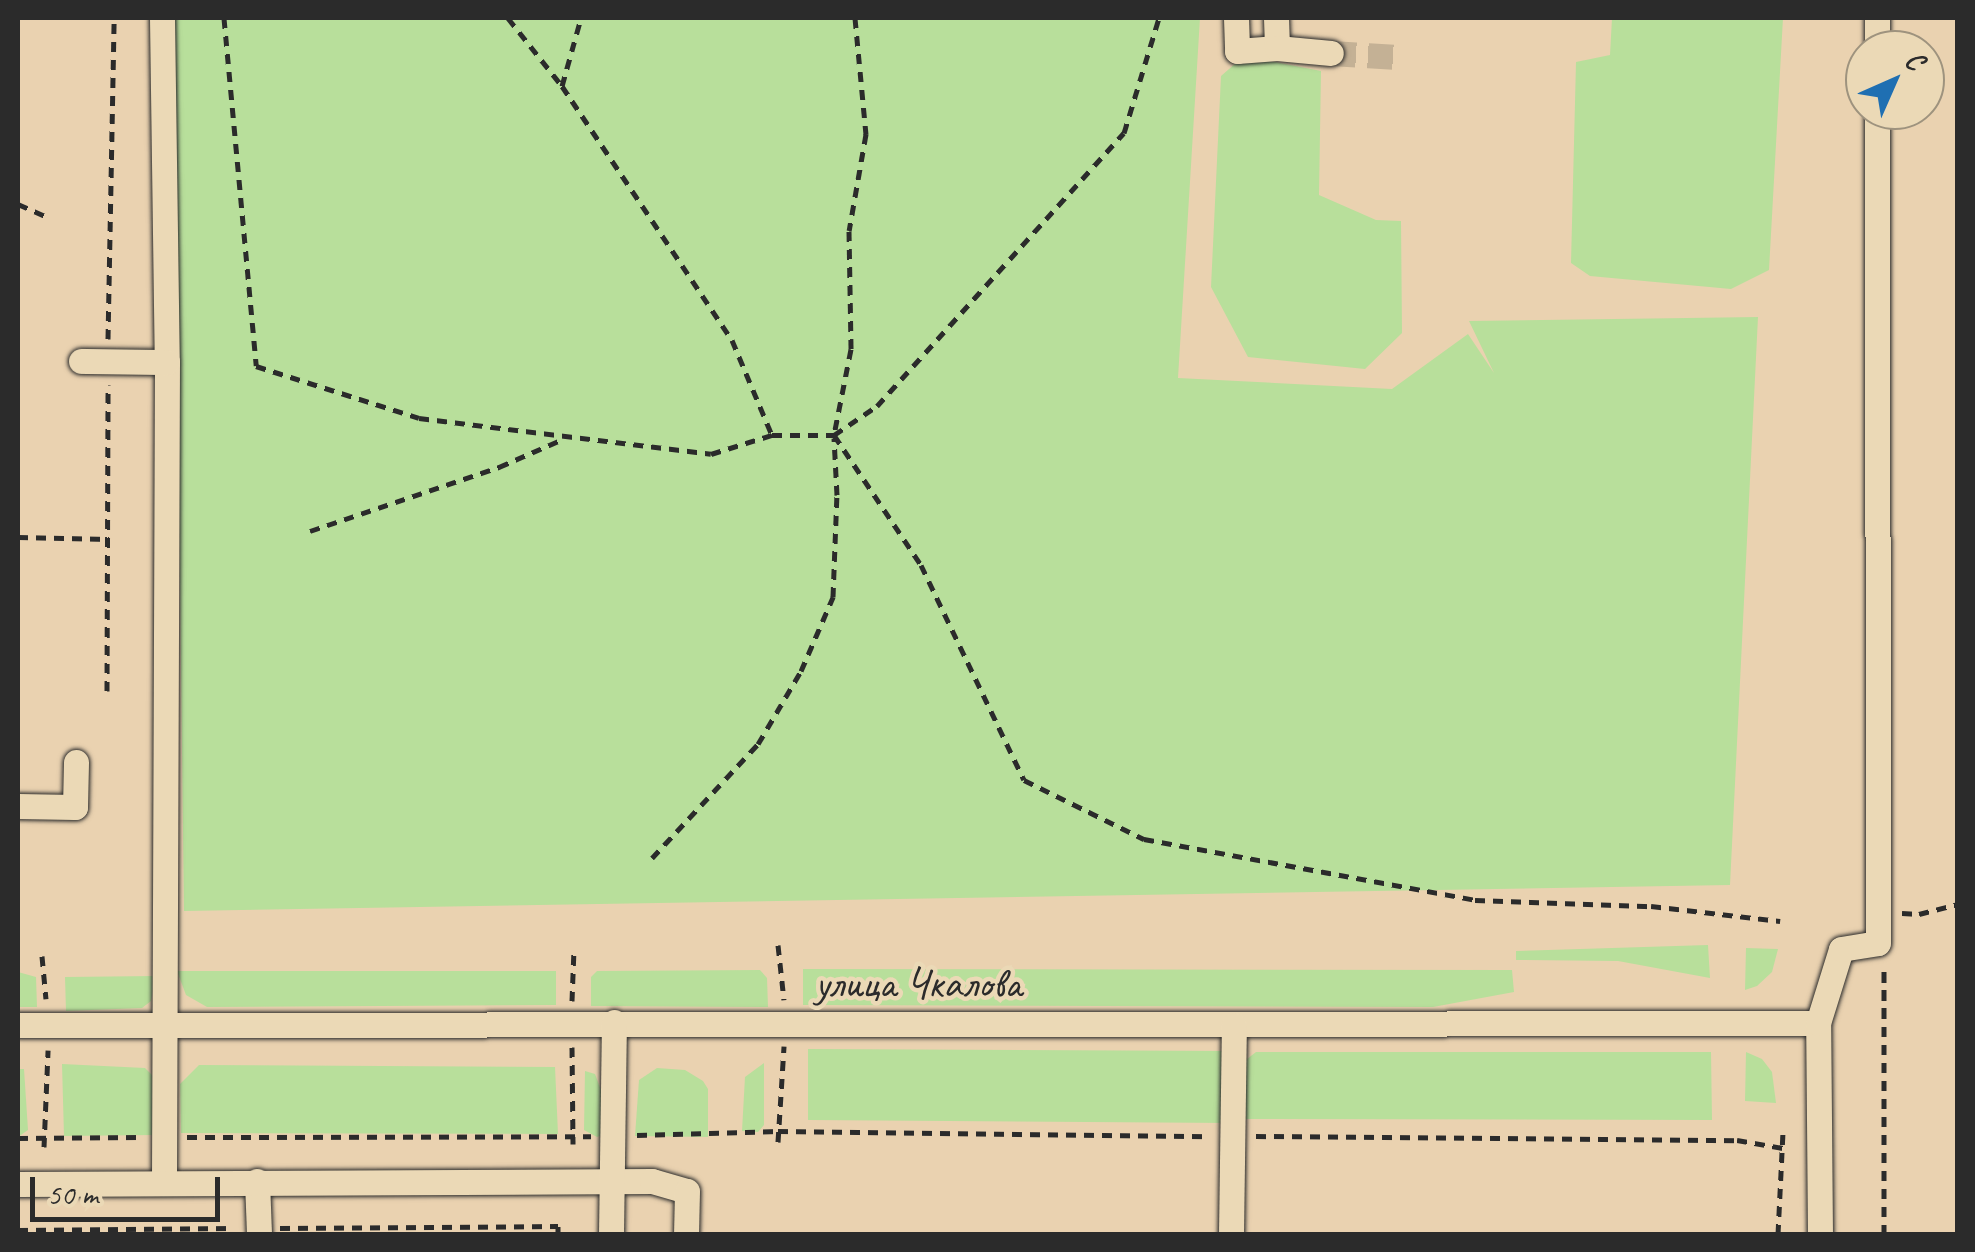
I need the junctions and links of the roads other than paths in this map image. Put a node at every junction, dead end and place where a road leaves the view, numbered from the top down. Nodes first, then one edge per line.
1 (162, 18) edge
2 (1236, 18) edge
3 (1276, 18) edge
4 (1276, 48) junction
5 (1331, 52) tunnel mouth
6 (1877, 130) edge
7 (81, 361) dead end
8 (166, 362) junction
9 (76, 762) dead end
10 (18, 806) edge
11 (614, 1022) junction
12 (1818, 1023) junction
13 (162, 1024) junction
14 (18, 1025) edge
15 (1234, 1025) junction
16 (164, 1181) junction
17 (257, 1182) junction
18 (610, 1182) junction
19 (18, 1184) edge
20 (259, 1231) edge
21 (611, 1234) edge
22 (686, 1234) edge
23 (1231, 1234) edge
24 (1820, 1234) edge

1 - 8 street
2 - 4 street
3 - 4 street
4 - 5 street
6 - 12 street
7 - 8 street
8 - 13 street
9 - 10 street
11 - 13 street, улица Чкалова
11 - 15 street, улица Чкалова
11 - 18 street
12 - 15 street, улица Чкалова
12 - 24 street
13 - 14 street, улица Чкалова
13 - 16 street
15 - 23 street
16 - 17 street
16 - 19 street
17 - 18 street
17 - 20 street
18 - 21 street
18 - 22 street

